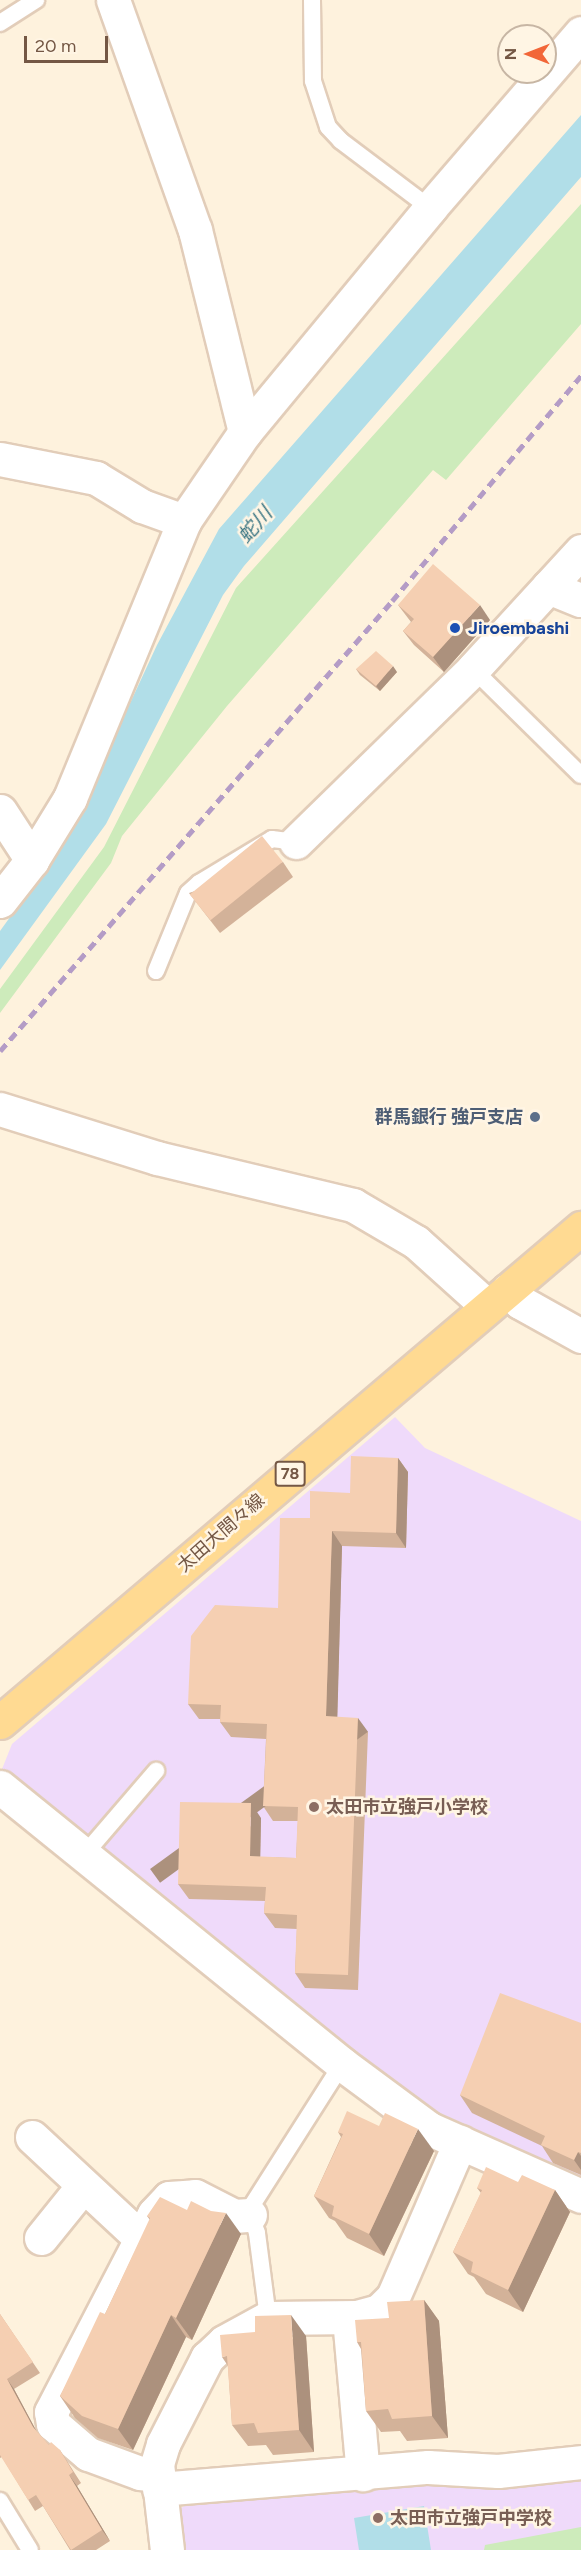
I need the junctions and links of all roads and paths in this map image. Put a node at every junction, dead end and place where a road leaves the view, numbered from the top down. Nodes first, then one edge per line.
1 (36, 0) edge
2 (113, 0) edge
3 (312, 0) edge
4 (0, 23) edge
5 (581, 33) edge
6 (430, 208) junction
7 (245, 432) junction
8 (0, 459) edge
9 (184, 521) junction
10 (581, 551) edge
11 (548, 586) junction
12 (581, 600) edge
13 (472, 669) junction
14 (581, 775) edge
15 (0, 811) edge
16 (296, 842) joint
17 (32, 860) junction
18 (0, 901) edge
19 (156, 971) dead end
20 (0, 1109) edge
21 (581, 1228) edge
22 (497, 1298) junction
23 (581, 1336) edge
24 (0, 1722) edge
25 (156, 1771) dead end
26 (0, 1787) edge
27 (84, 1855) junction
28 (342, 2064) junction
29 (32, 2137) dead end
30 (460, 2142) junction
31 (83, 2186) junction
32 (581, 2196) edge
33 (250, 2215) junction
34 (41, 2238) dead end
35 (143, 2240) junction
36 (268, 2318) junction
37 (349, 2318) junction
38 (581, 2462) edge
39 (363, 2474) junction
40 (159, 2482) junction
41 (0, 2501) edge
42 (30, 2550) edge
43 (167, 2550) edge

1 - 4 lane
2 - 7 street
3 - 6 lane
5 - 6 street
6 - 7 street
7 - 9 street
8 - 9 street
9 - 17 street
10 - 11 street
11 - 12 street
11 - 13 street
13 - 14 lane
13 - 16 street
15 - 17 street
16 - 19 lane
17 - 18 street
20 - 22 street
21 - 22 main road, 太田大間々線 / 78
22 - 23 street
22 - 24 main road, 太田大間々線 / 78
25 - 27 lane
26 - 27 street
27 - 28 street
28 - 30 street
28 - 33 lane
29 - 31 street
30 - 32 street
30 - 37 street
31 - 34 street
31 - 35 street
33 - 35 street
33 - 36 lane
35 - 40 street
36 - 37 street
36 - 40 street
37 - 39 street
38 - 39 street
39 - 40 street
40 - 43 street
41 - 42 lane

